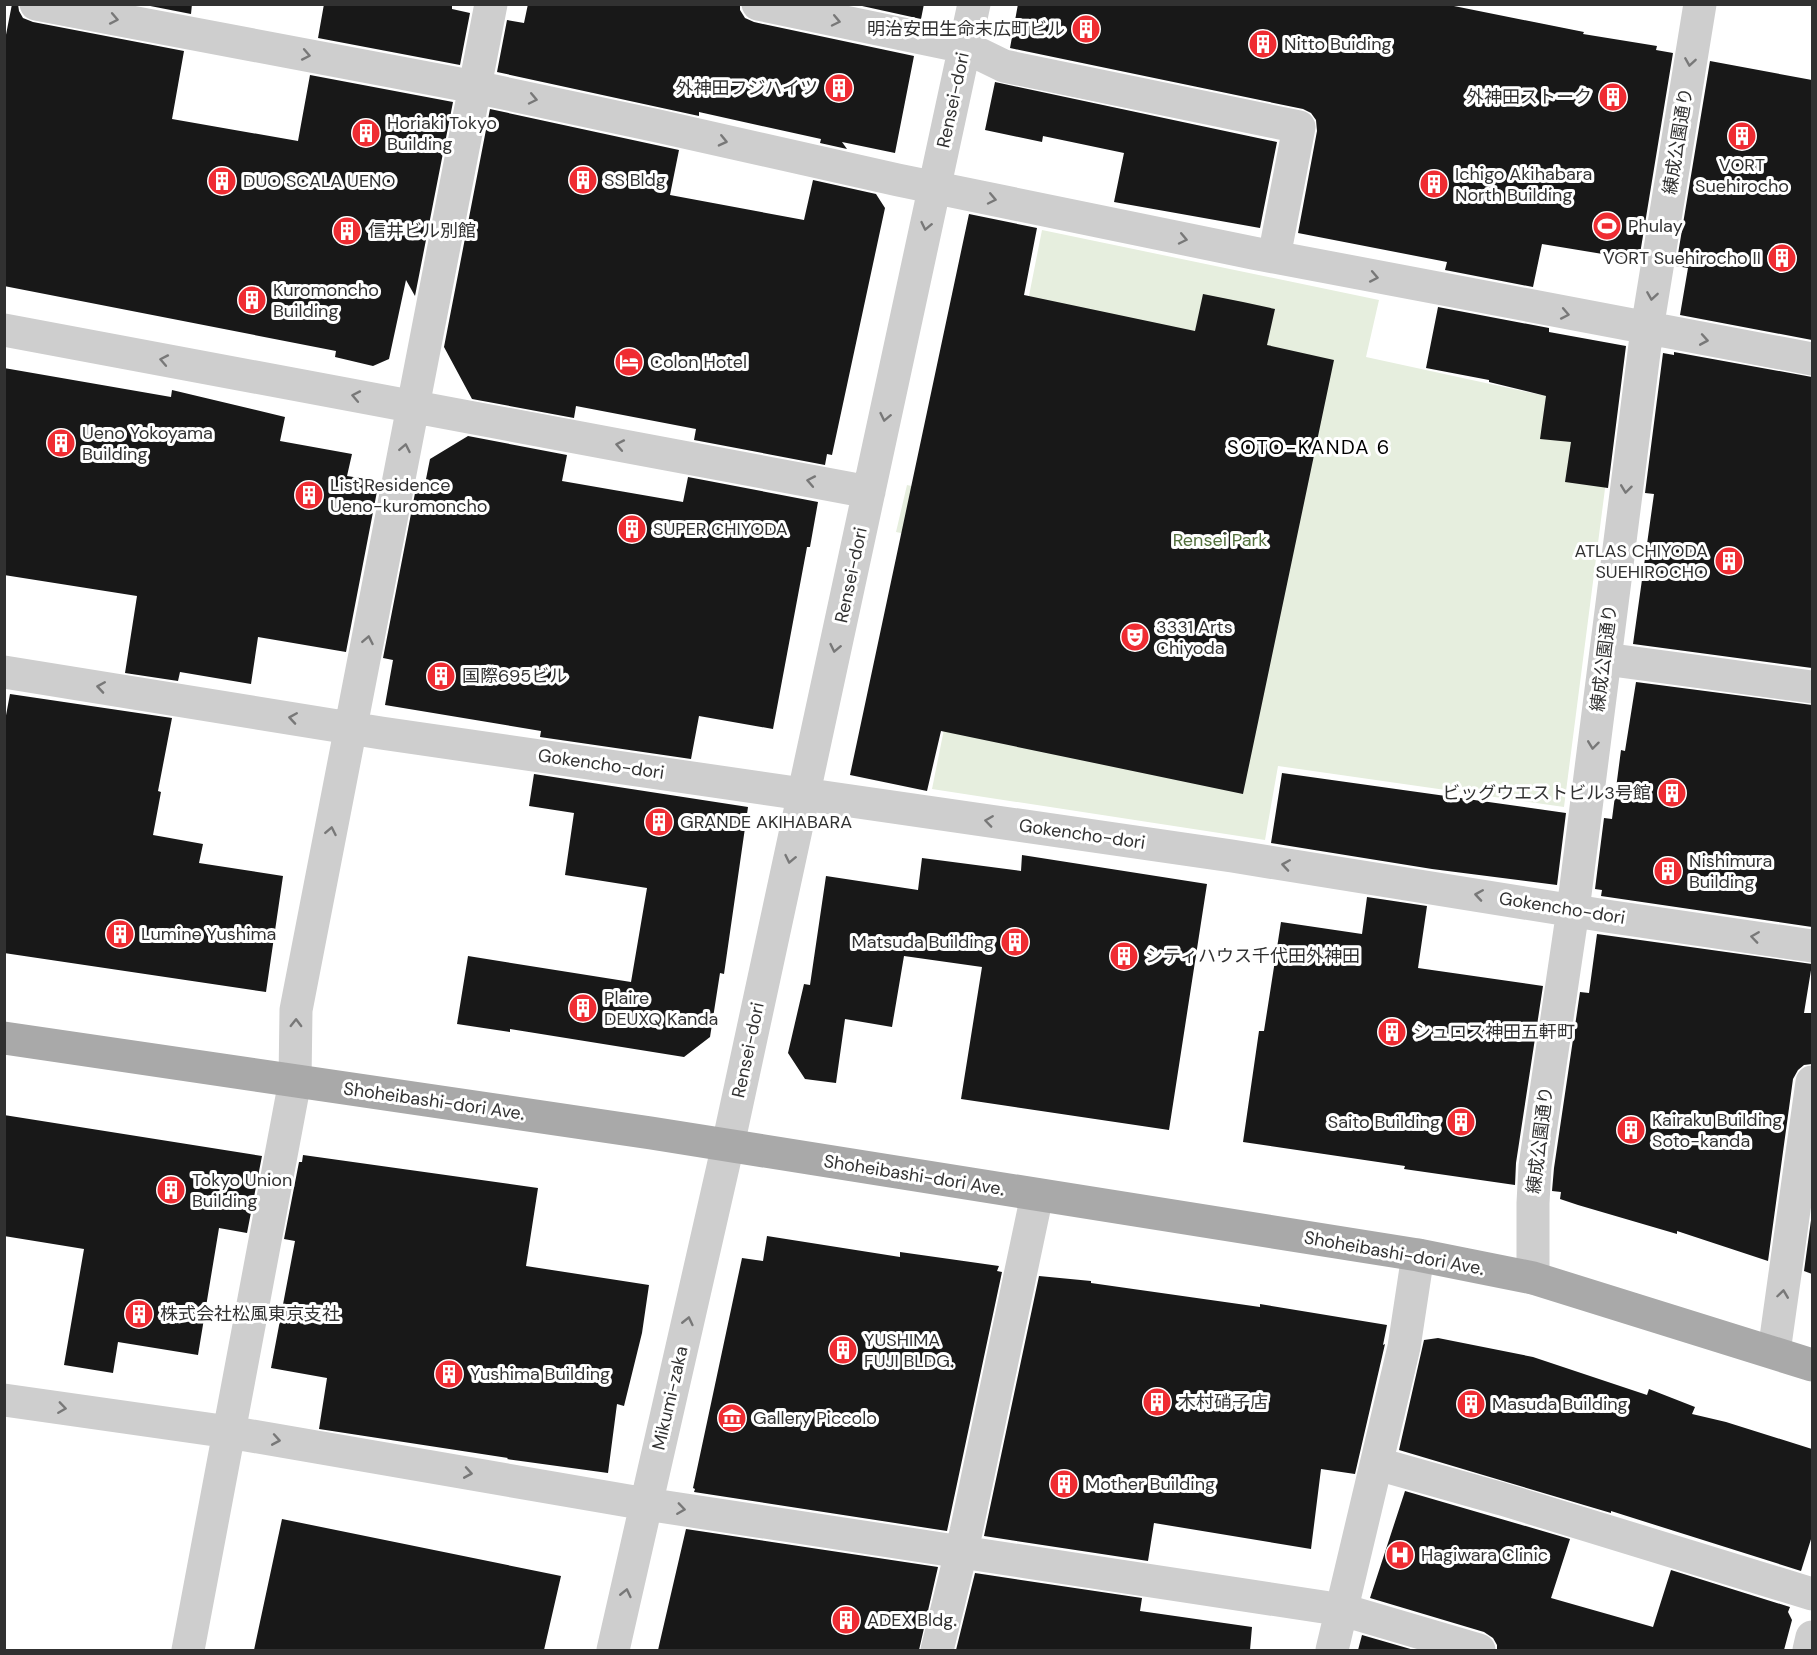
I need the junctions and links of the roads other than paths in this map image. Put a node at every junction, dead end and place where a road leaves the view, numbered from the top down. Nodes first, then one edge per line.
1 (36, 4) edge
2 (491, 4) edge
3 (758, 4) edge
4 (974, 4) edge
5 (1700, 4) edge
6 (965, 47) junction
7 (476, 87) junction
8 (934, 188) junction
9 (1274, 257) junction
10 (1647, 329) junction
11 (4, 330) edge
12 (1812, 359) edge
13 (413, 407) junction
14 (869, 492) junction
15 (1605, 659) junction
16 (4, 672) edge
17 (1812, 687) edge
18 (351, 728) junction
19 (804, 794) junction
20 (1573, 910) junction
21 (1812, 946) edge
22 (4, 1038) edge
23 (295, 1081) junction
24 (1812, 1082) edge
25 (728, 1145) junction
26 (1037, 1195) junction
27 (1418, 1255) junction
28 (1533, 1278) junction
29 (1774, 1352) junction
30 (1812, 1365) edge
31 (4, 1400) edge
32 (229, 1431) junction
33 (1378, 1464) junction
34 (646, 1504) junction
35 (961, 1551) junction
36 (1812, 1594) edge
37 (1342, 1610) junction
38 (1812, 1637) edge
39 (188, 1650) edge
40 (613, 1650) edge
41 (937, 1650) edge
42 (1332, 1650) edge
43 (1479, 1650) edge
44 (1809, 1650) edge

1 -> 7 street
2 - 7 street
3 -> 6 street
4 - 6 street, Rensei-dori
5 -> 10 street, 練成公園通り
6 - 8 street, Rensei-dori
6 - 9 street
7 -> 8 street
7 - 13 street
8 -> 9 street
8 -> 14 street, Rensei-dori
9 -> 10 street
10 -> 12 street
10 -> 15 street, 練成公園通り
13 -> 11 street
14 -> 13 street
18 -> 13 street
14 -> 19 street, Rensei-dori
15 - 17 street
15 -> 20 street, 練成公園通り
18 -> 16 street, Gokencho-dori
18 - 19 street, Gokencho-dori
23 -> 18 street
20 -> 19 street, Gokencho-dori
19 -> 25 street, Rensei-dori
21 -> 20 street, Gokencho-dori
20 - 28 street, 練成公園通り
22 - 23 main road, Shoheibashi-dori Ave.
23 - 25 main road, Shoheibashi-dori Ave.
23 - 32 street
29 -> 24 street
25 - 26 main road, Shoheibashi-dori Ave.
34 -> 25 street, Mikumi-zaka
26 - 27 main road, Shoheibashi-dori Ave.
26 - 35 street
27 - 28 main road, Shoheibashi-dori Ave.
27 - 33 street
28 - 29 main road, Shoheibashi-dori Ave.
29 - 30 main road, Shoheibashi-dori Ave.
31 -> 32 street
32 -> 34 street
32 - 39 street
33 - 36 street
33 - 37 street
34 -> 35 street
40 -> 34 street, Mikumi-zaka
35 - 37 street
35 - 41 street
37 - 42 street
37 - 43 street
38 - 44 street

